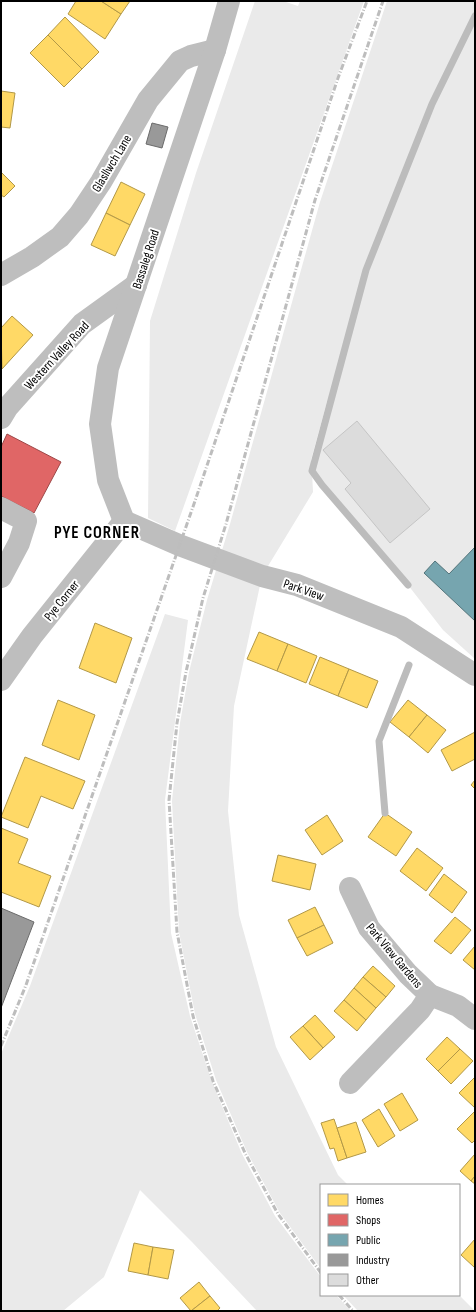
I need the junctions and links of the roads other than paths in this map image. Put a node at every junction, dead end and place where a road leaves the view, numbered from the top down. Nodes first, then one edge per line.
1 (229, 1) edge
2 (215, 50) junction
3 (1, 275) edge
4 (136, 285) junction
5 (1, 418) edge
6 (1, 508) edge
7 (124, 521) junction
8 (1, 577) edge
9 (475, 675) edge
10 (1, 680) edge
11 (350, 888) dead end
12 (430, 996) junction
13 (475, 1019) edge
14 (350, 1083) dead end

1 - 2 street, Bassaleg Road
2 - 3 street, Glasllwch Lane
2 - 4 street, Bassaleg Road
4 - 5 street, Western Valley Road
4 - 7 street, Bassaleg Road
6 - 8 street
7 - 9 street, Park View
7 - 10 street, Pye Corner
11 - 12 street, Park View Gardens
12 - 13 street, Park View Gardens
12 - 14 street

